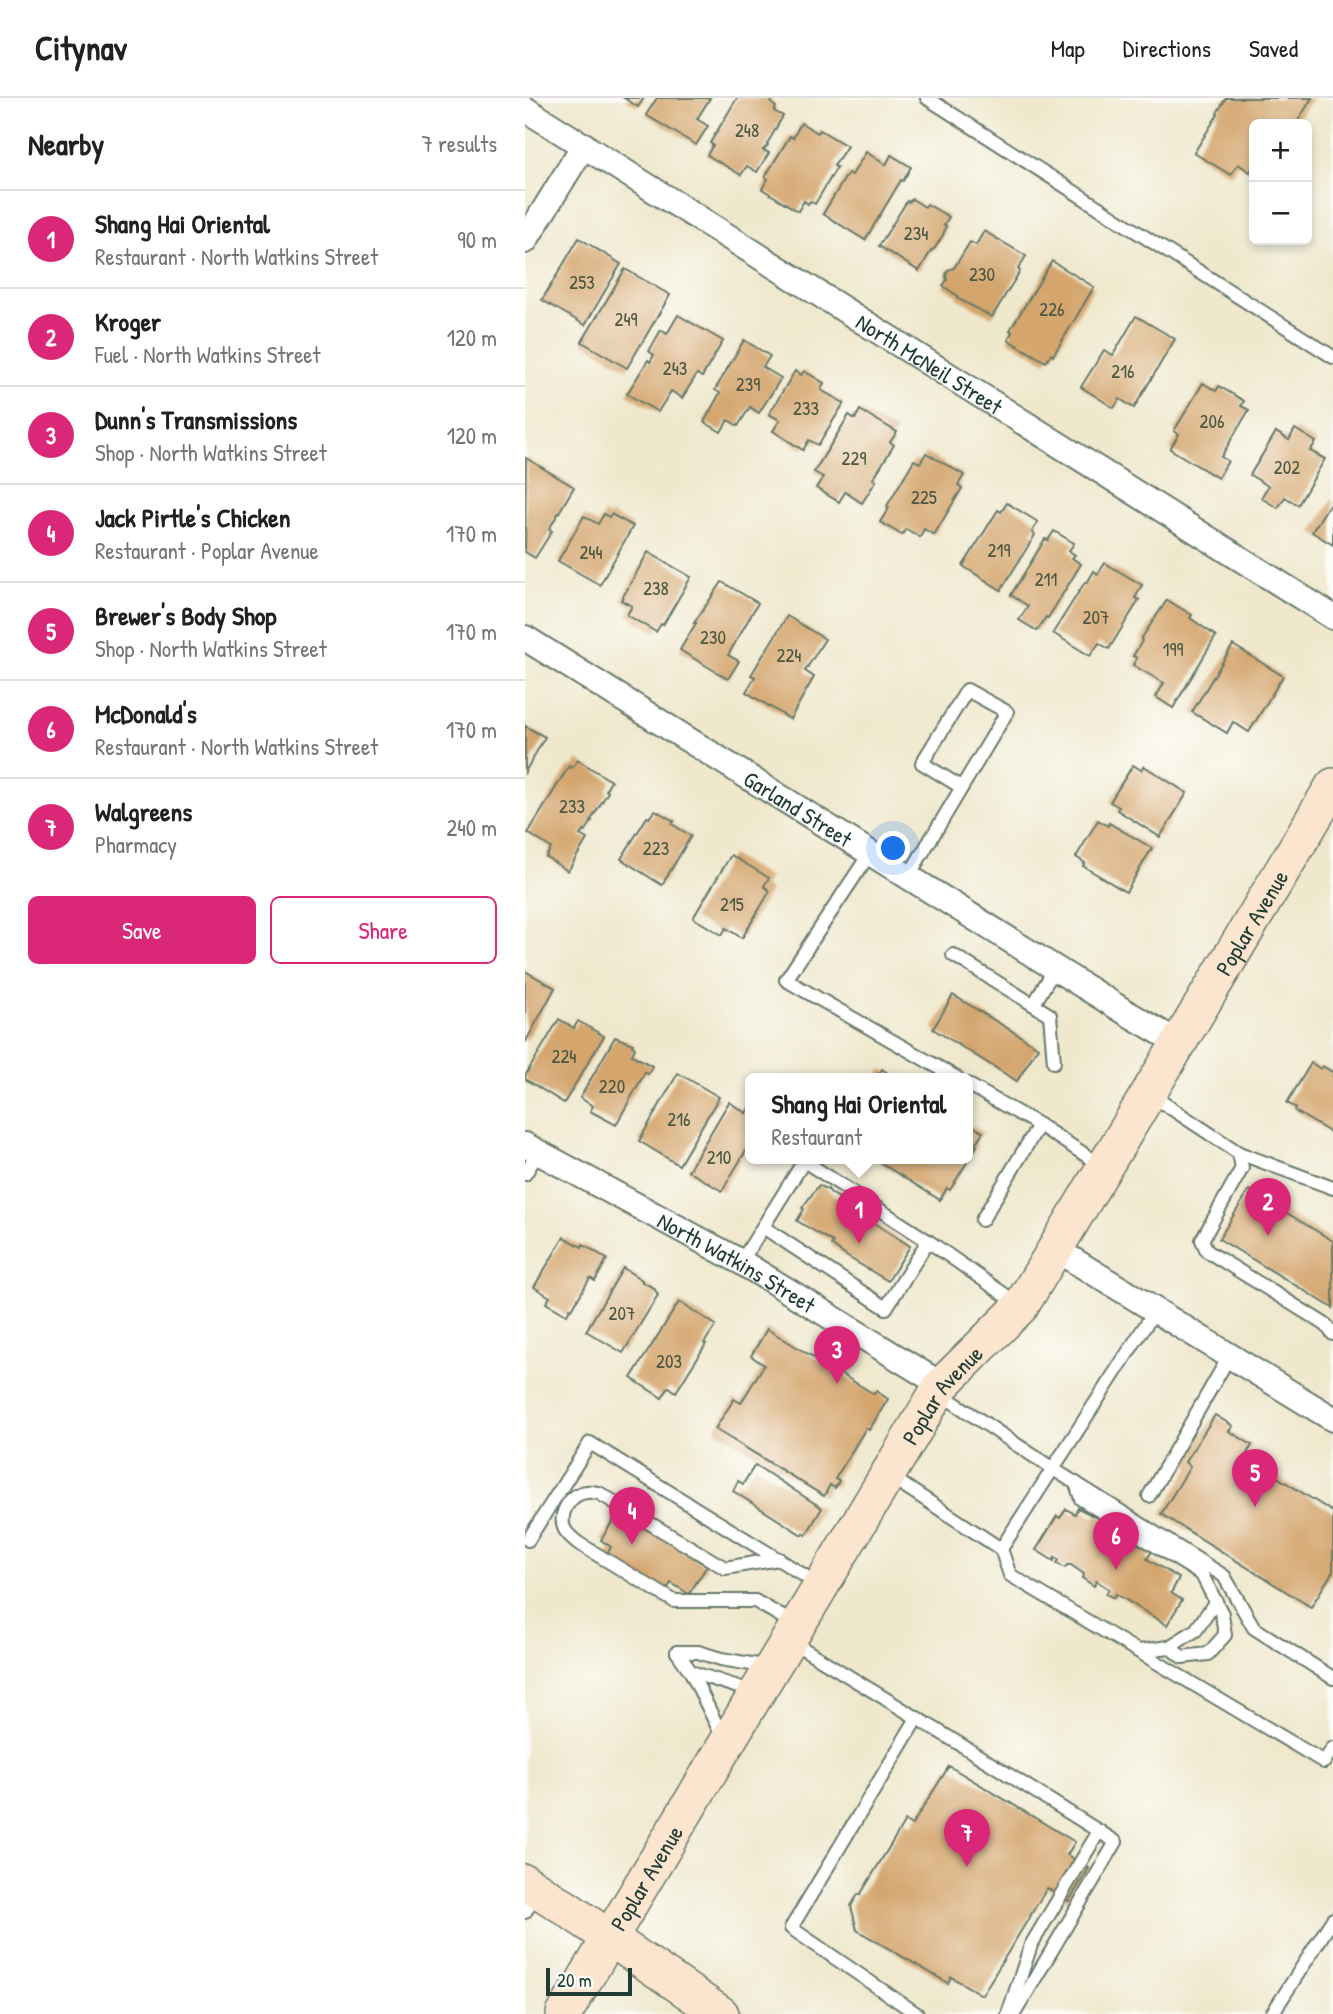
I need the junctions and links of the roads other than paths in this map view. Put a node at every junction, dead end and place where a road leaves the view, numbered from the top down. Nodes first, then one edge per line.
1 (927, 98) edge
2 (525, 109) edge
3 (584, 145) junction
4 (525, 241) edge
5 (1333, 357) edge
6 (1333, 617) edge
7 (525, 638) edge
8 (1333, 786) edge
9 (961, 788) junction
10 (870, 853) junction
11 (908, 877) junction
12 (954, 955) dead end
13 (1055, 968) junction
14 (1034, 1003) junction
15 (1179, 1043) junction
16 (1054, 1062) dead end
17 (948, 1073) edge
18 (973, 1087) edge
19 (1148, 1093) junction
20 (1039, 1125) junction
21 (532, 1149) edge
22 (1239, 1153) junction
23 (802, 1164) edge
24 (809, 1164) edge
25 (1105, 1167) junction
26 (525, 1174) edge
27 (1333, 1188) edge
28 (982, 1220) dead end
29 (764, 1227) junction
30 (928, 1241) junction
31 (1055, 1249) junction
32 (741, 1262) junction
33 (1021, 1306) junction
34 (1156, 1310) junction
35 (1333, 1334) edge
36 (1230, 1355) junction
37 (940, 1388) junction
38 (1332, 1415) edge
39 (1053, 1469) junction
40 (888, 1475) junction
41 (1076, 1483) junction
42 (1149, 1496) dead end
43 (527, 1540) dead end
44 (1001, 1549) junction
45 (779, 1559) junction
46 (821, 1586) junction
47 (1216, 1601) junction
48 (1169, 1647) junction
49 (1139, 1651) junction
50 (779, 1657) junction
51 (691, 1672) junction
52 (1333, 1678) edge
53 (917, 1718) junction
54 (726, 1744) junction
55 (1333, 1748) edge
56 (1099, 1831) junction
57 (529, 1895) edge
58 (1333, 1919) edge
59 (608, 1938) junction
60 (564, 2014) edge
61 (721, 2014) edge
62 (917, 2014) edge
63 (1008, 2014) edge
64 (1014, 2014) edge
65 (1272, 2014) edge

1 - 5 lane
2 - 3 street, North McNeil Street
3 - 4 street
3 - 6 street, North McNeil Street
7 - 10 street, Garland Street
8 - 15 main road, Poplar Avenue
9 - 9 lane
9 - 11 lane
10 - 11 street, Garland Street
10 - 17 lane
11 - 13 street, Garland Street
12 - 14 lane
13 - 14 lane
13 - 15 street, Garland Street
14 - 16 lane
15 - 19 main road, Poplar Avenue
18 - 20 lane
19 - 22 lane
19 - 25 main road, Poplar Avenue
20 - 25 lane
20 - 28 lane
21 - 26 lane
21 - 32 street, North Watkins Street
22 - 27 lane
22 - 35 lane
23 - 29 lane
24 - 30 lane
25 - 31 main road, Poplar Avenue
29 - 30 lane
29 - 32 lane
30 - 33 lane
31 - 33 main road, Poplar Avenue
31 - 34 street
32 - 37 street, North Watkins Street
33 - 37 main road, Poplar Avenue
34 - 36 street
34 - 39 lane
36 - 38 street
36 - 42 lane
37 - 39 lane
37 - 40 main road, Poplar Avenue
39 - 41 lane
39 - 44 lane
40 - 44 lane
40 - 46 main road, Poplar Avenue
41 - 47 lane
41 - 52 lane
43 - 45 lane
44 - 49 lane
45 - 46 lane
45 - 50 lane
46 - 50 main road, Poplar Avenue
47 - 48 lane
47 - 48 lane
48 - 49 lane
49 - 55 lane
50 - 51 lane
50 - 51 lane
50 - 53 lane
50 - 54 main road, Poplar Avenue
51 - 54 lane
53 - 56 lane
53 - 62 lane
54 - 59 main road, Poplar Avenue
56 - 63 lane
56 - 64 lane
57 - 59 main road
58 - 65 lane
59 - 60 main road, Poplar Avenue
59 - 61 main road

